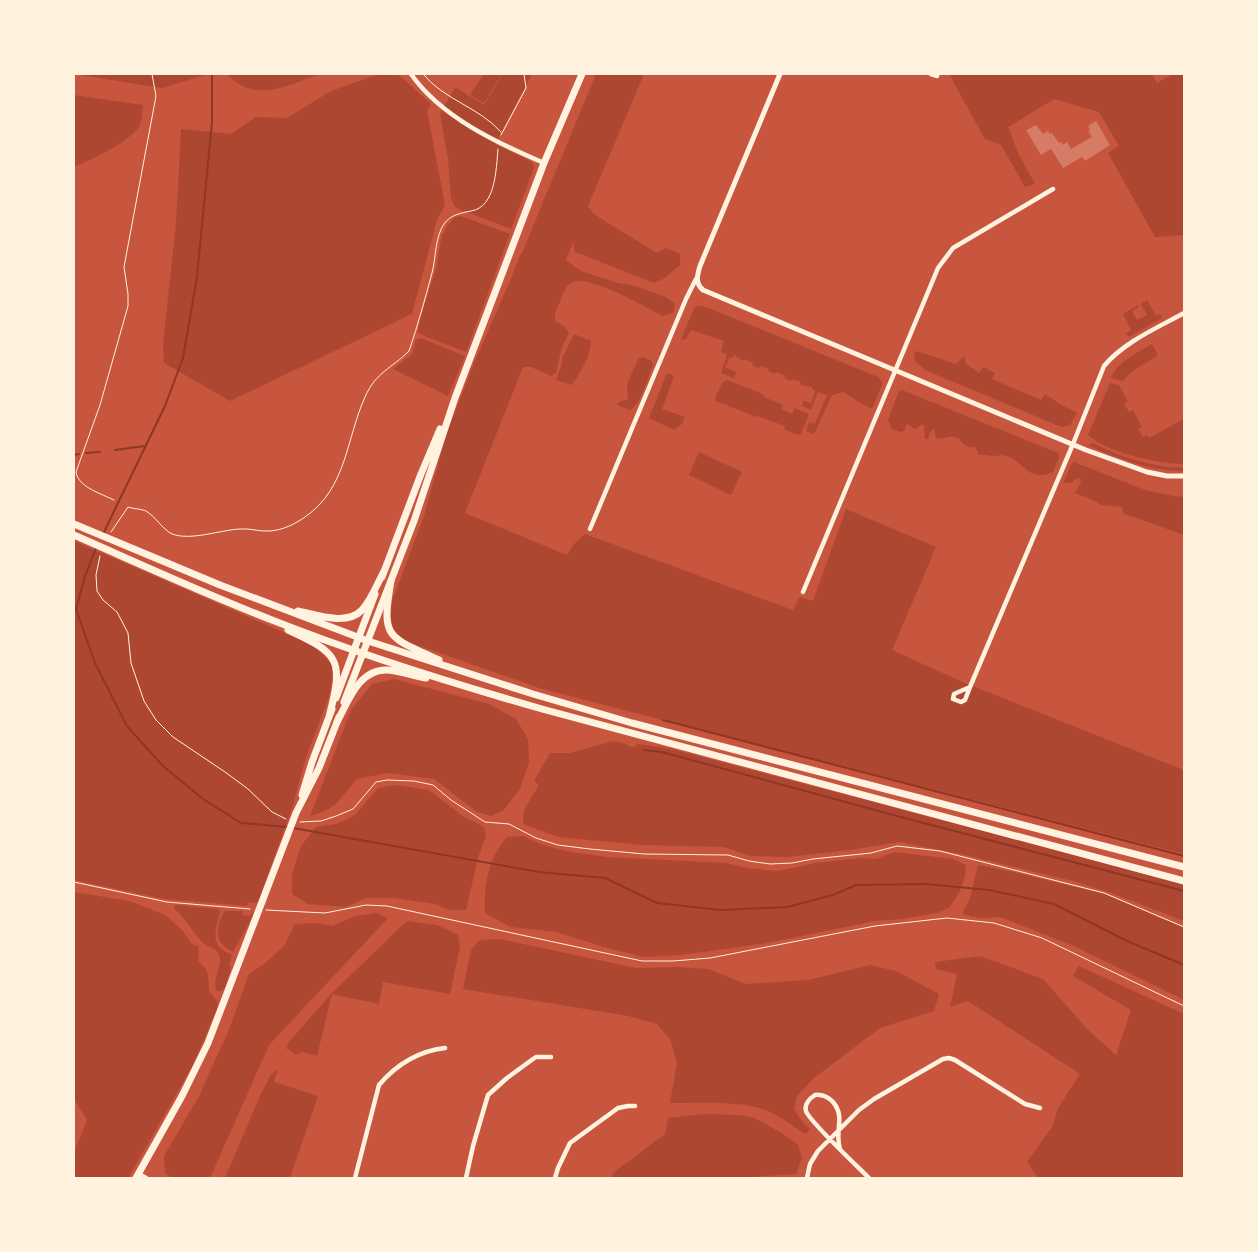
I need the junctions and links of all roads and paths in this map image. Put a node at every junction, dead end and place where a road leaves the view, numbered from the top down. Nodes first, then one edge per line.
1 (152, 74) edge
2 (411, 74) edge
3 (423, 74) edge
4 (524, 74) edge
5 (582, 74) edge
6 (780, 74) edge
7 (502, 132) junction
8 (498, 143) junction
9 (544, 163) junction
10 (1053, 189) dead end
11 (696, 279) junction
12 (1184, 313) edge
13 (896, 371) junction
14 (453, 401) junction
15 (1073, 444) junction
16 (1184, 476) edge
17 (114, 500) dead end
18 (128, 507) dead end
19 (74, 524) edge
20 (590, 529) dead end
21 (74, 535) edge
22 (99, 559) dead end
23 (383, 573) junction
24 (391, 580) junction
25 (803, 592) dead end
26 (264, 602) junction
27 (257, 614) junction
28 (358, 637) junction
29 (368, 641) junction
30 (354, 650) junction
31 (364, 653) junction
32 (473, 675) junction
33 (448, 681) junction
34 (970, 687) dead end
35 (330, 714) junction
36 (337, 722) junction
37 (297, 810) junction
38 (1184, 867) edge
39 (1184, 881) edge
40 (74, 882) edge
41 (255, 910) dead end
42 (265, 910) dead end
43 (1184, 927) edge
44 (1184, 1006) edge
45 (445, 1048) dead end
46 (551, 1057) dead end
47 (635, 1106) dead end
48 (1040, 1108) dead end
49 (839, 1130) junction
50 (830, 1139) junction
51 (840, 1149) junction
52 (137, 1176) edge
53 (146, 1178) edge
54 (355, 1178) edge
55 (466, 1178) edge
56 (555, 1178) edge
57 (807, 1178) edge
58 (870, 1178) edge

1 - 17 path
2 - 8 street
3 - 7 path
4 - 7 path
5 - 9 main road
6 - 11 street
7 - 8 path
8 - 9 street
8 - 18 path
9 - 14 main road
10 - 13 street
11 - 13 street
11 - 20 street
12 - 15 street
13 - 15 street
13 - 25 street
14 - 23 main road
14 - 24 main road
15 - 16 street
15 - 34 street
19 - 26 main road
21 - 27 main road
22 - 43 path
23 - 26 main road
23 - 28 main road
24 - 29 main road
24 - 32 main road
26 - 28 main road
27 - 30 main road
27 - 35 main road
28 - 29 main road
28 - 30 main road
29 - 31 main road
29 - 32 main road
30 - 31 main road
30 - 35 main road
31 - 33 main road
31 - 36 main road
32 - 38 main road
33 - 36 main road
33 - 39 main road
35 - 37 main road
36 - 37 main road
37 - 52 main road
40 - 41 path
42 - 44 path
45 - 54 street
46 - 55 street
47 - 56 street
48 - 49 street
49 - 50 street
49 - 50 street
49 - 51 street
50 - 51 street
50 - 57 street
51 - 58 street
52 - 53 street

